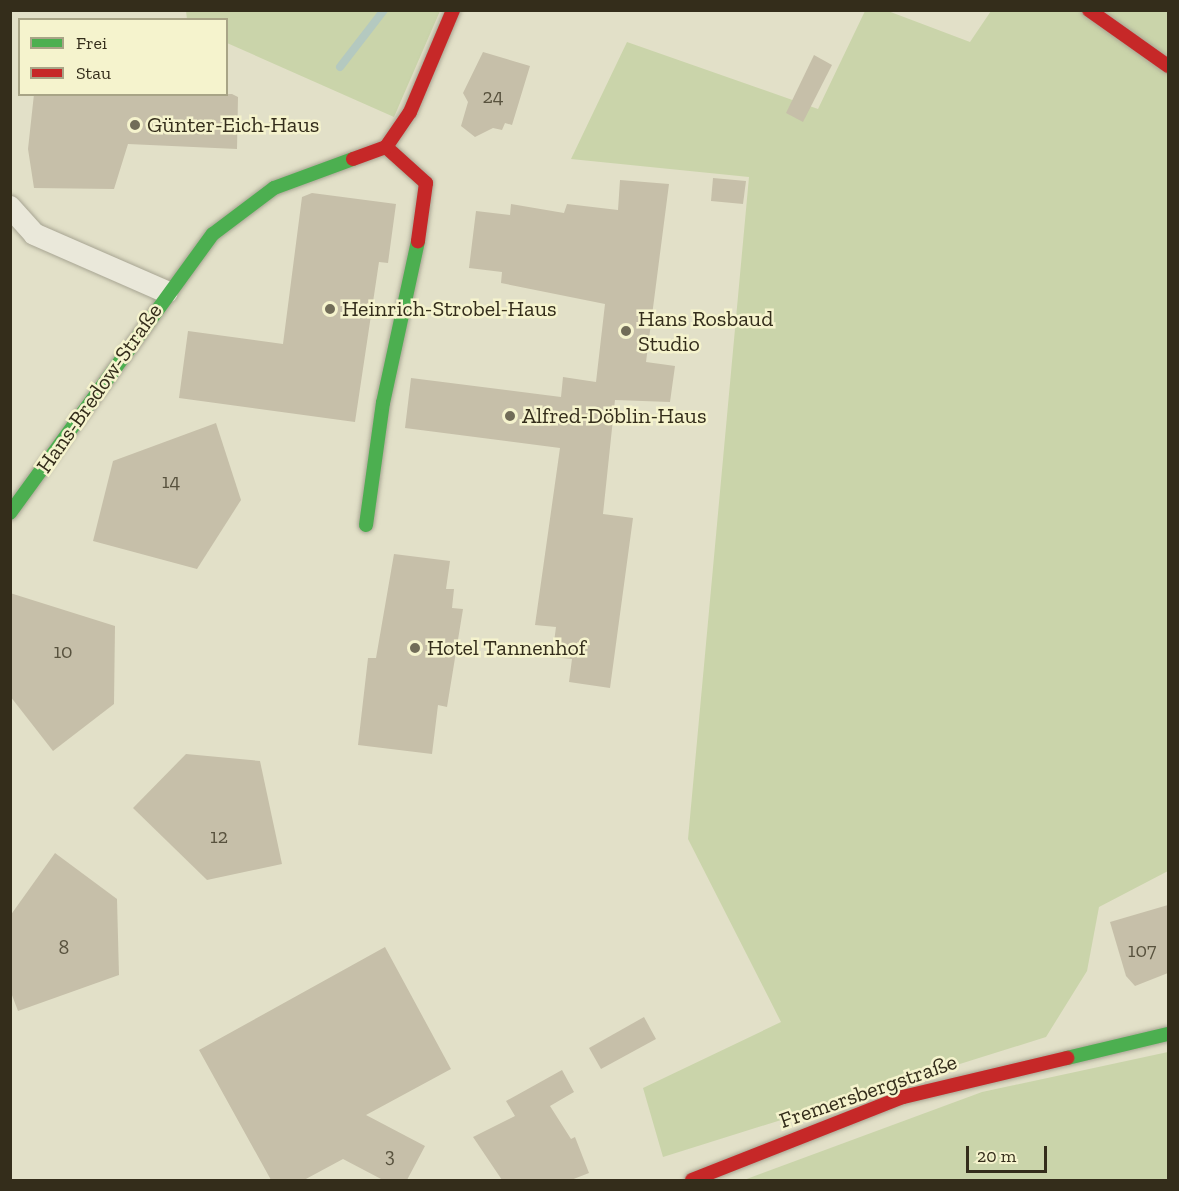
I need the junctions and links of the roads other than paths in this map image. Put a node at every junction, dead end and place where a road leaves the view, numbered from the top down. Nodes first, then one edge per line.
1 (453, 10) edge
2 (1089, 10) edge
3 (1168, 66) edge
4 (386, 147) junction
5 (10, 207) edge
6 (167, 292) junction
7 (10, 513) edge
8 (366, 525) dead end
9 (1168, 1034) edge
10 (692, 1180) edge

1 - 4 street
2 - 3 street
4 - 6 street, Hans-Bredow-Straße
4 - 8 street
5 - 6 street, Hans-Bredow-Straße
6 - 7 street, Hans-Bredow-Straße
9 - 10 street, Fremersbergstraße

